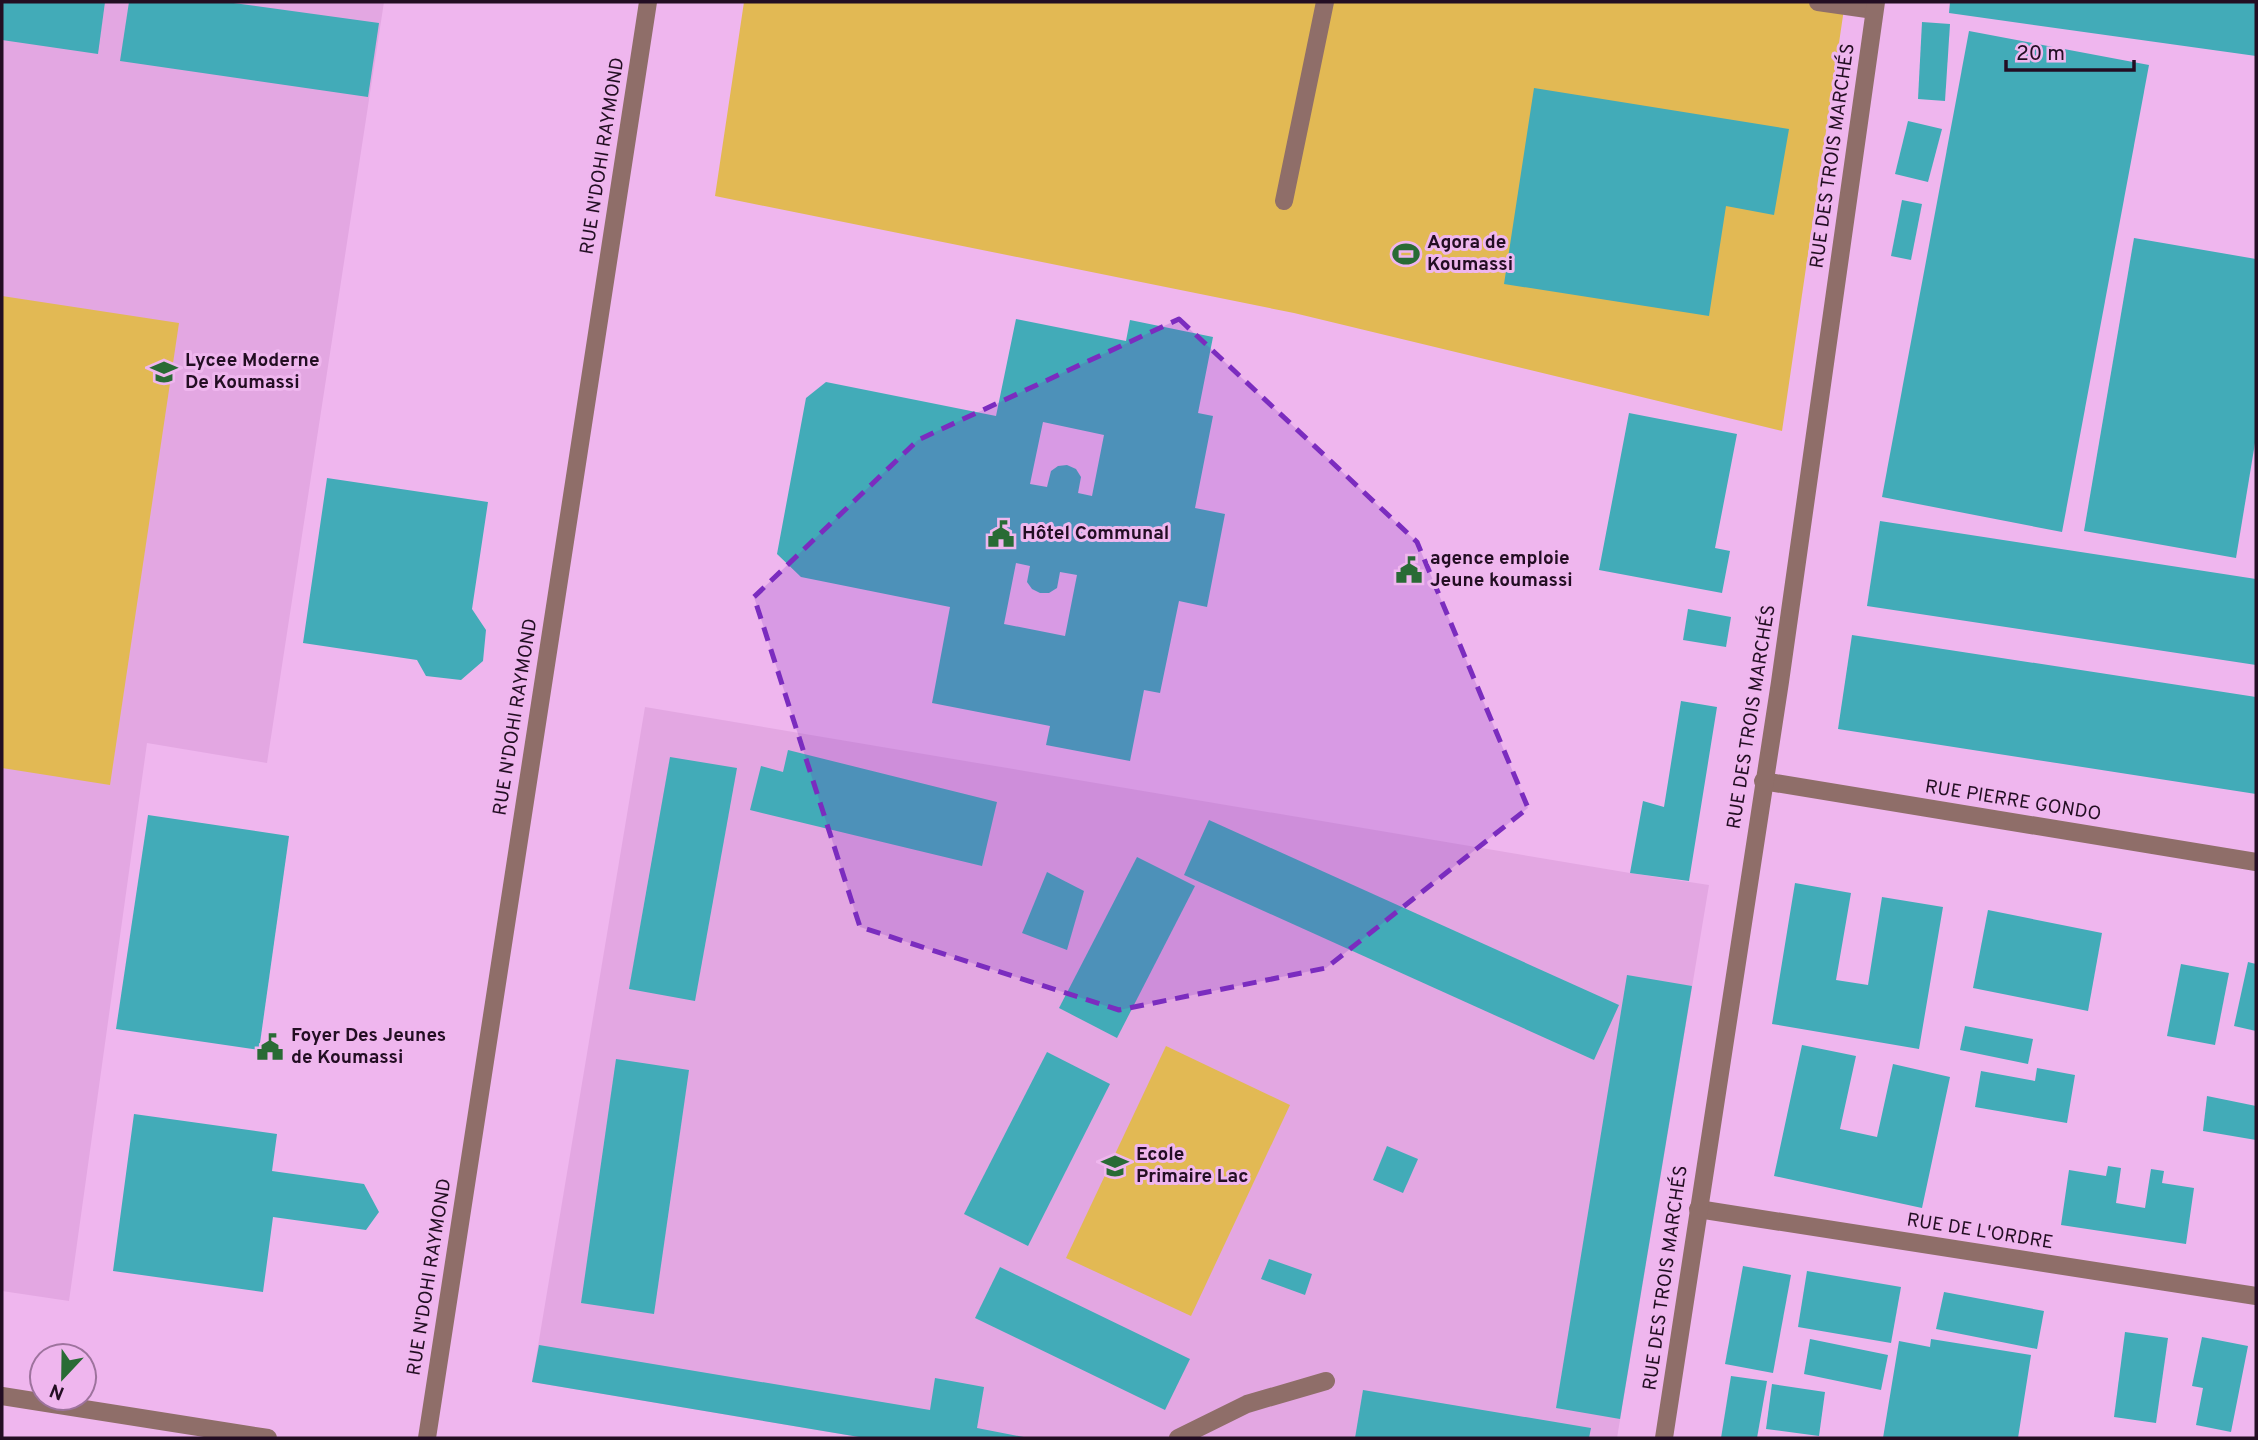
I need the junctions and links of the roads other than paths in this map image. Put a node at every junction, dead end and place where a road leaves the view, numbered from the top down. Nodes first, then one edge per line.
1 (648, 2) edge
2 (1325, 2) edge
3 (1818, 2) edge
4 (1875, 6) edge
5 (1284, 201) dead end
6 (1763, 781) junction
7 (2256, 862) edge
8 (1698, 1209) junction
9 (2256, 1296) edge
10 (1326, 1381) dead end
11 (2, 1396) edge
12 (268, 1438) edge
13 (426, 1438) edge
14 (1178, 1438) edge
15 (1664, 1438) edge

1 - 13 street, RUE N'DOHI RAYMOND
2 - 5 street
3 - 4 street
4 - 6 street, RUE DES TROIS MARCHÉS
6 - 7 street, RUE PIERRE GONDO
6 - 8 street, RUE DES TROIS MARCHÉS
8 - 9 street, RUE DE L'ORDRE
8 - 15 street, RUE DES TROIS MARCHÉS
10 - 14 street
11 - 12 street

